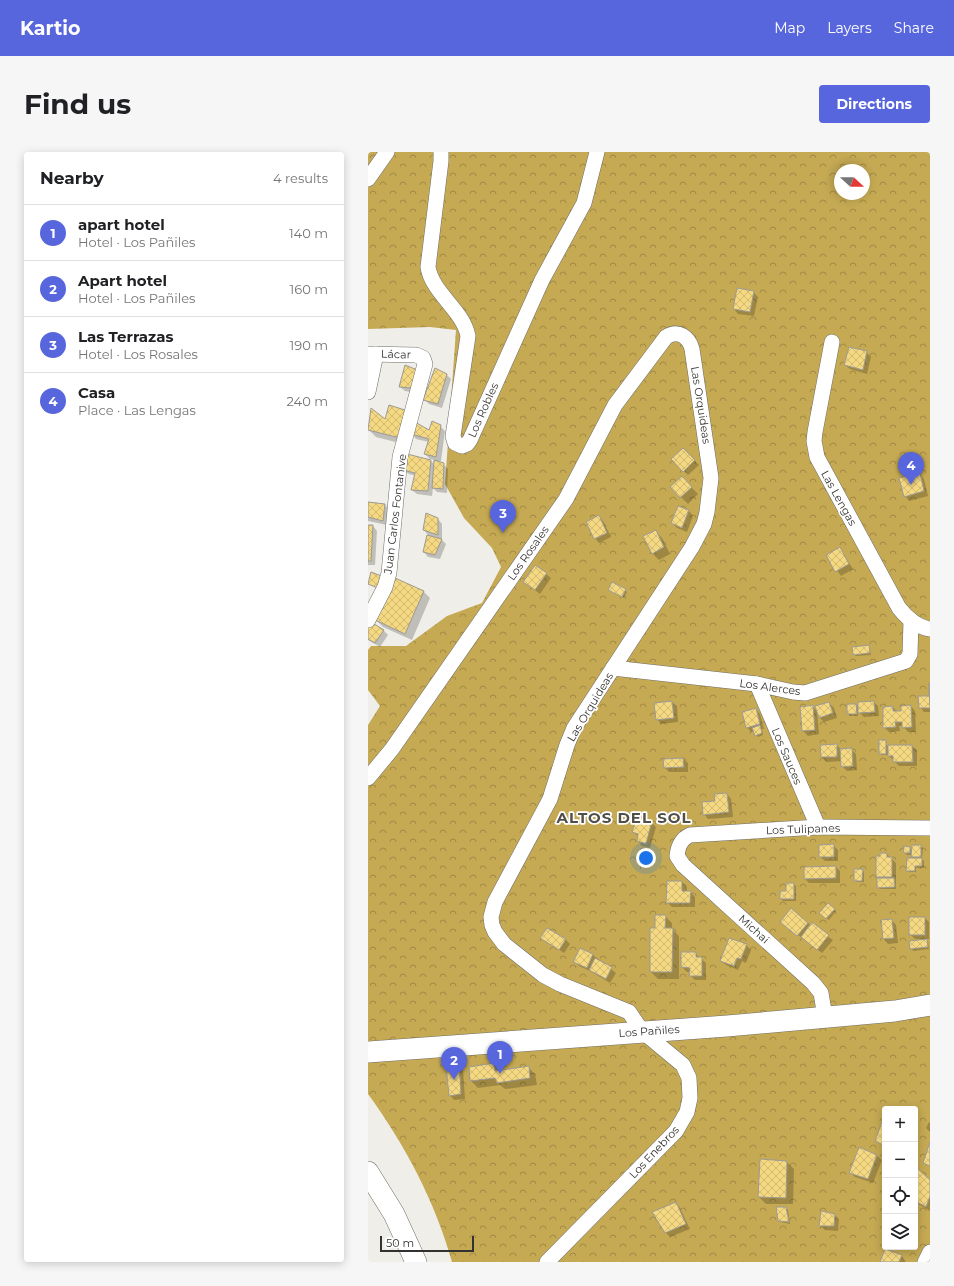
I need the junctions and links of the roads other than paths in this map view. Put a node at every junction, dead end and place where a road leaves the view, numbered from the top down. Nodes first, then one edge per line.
1 (387, 152) edge
2 (441, 152) edge
3 (598, 152) edge
4 (368, 179) edge
5 (685, 336) joint
6 (832, 342) dead end
7 (372, 354) edge
8 (423, 358) joint
9 (368, 392) edge
10 (368, 620) edge
11 (912, 621) junction
12 (930, 629) edge
13 (613, 668) junction
14 (757, 684) junction
15 (368, 778) edge
16 (818, 827) junction
17 (930, 828) edge
18 (679, 845) joint
19 (930, 1005) edge
20 (825, 1017) junction
21 (642, 1031) junction
22 (368, 1052) edge
23 (371, 1182) edge
24 (930, 1252) edge
25 (416, 1262) edge
26 (547, 1262) edge
27 (925, 1262) edge

1 - 4 street
2 - 3 street, Los Robles
5 - 13 street, Las Orquideas
5 - 15 street, Los Rosales
6 - 11 street, Las Lengas
7 - 8 street, Lácar
7 - 9 street
8 - 10 street, Juan Carlos Fontanive
11 - 12 street, Las Lengas
11 - 14 street, Los Alerces
13 - 14 street, Los Alerces
13 - 21 street, Las Orquideas
14 - 16 street, Los Sauces
16 - 17 street, Los Tulipanes
16 - 18 street, Los Tulipanes
18 - 20 street, Michai
19 - 20 street, Los Pañiles
20 - 21 street, Los Pañiles
21 - 22 street, Los Pañiles
21 - 26 street, Los Enebros
23 - 25 street
24 - 27 street

